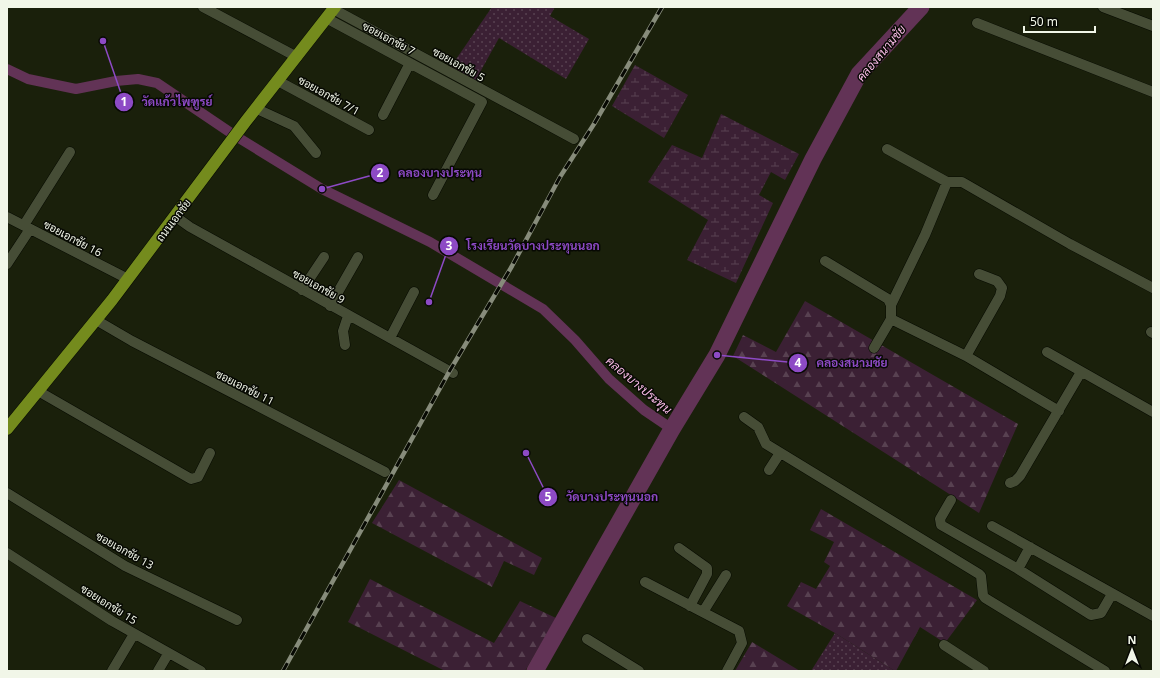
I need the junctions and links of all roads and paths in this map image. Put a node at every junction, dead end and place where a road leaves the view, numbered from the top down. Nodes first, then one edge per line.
1 (204, 7) edge
2 (1103, 7) edge
3 (332, 11) edge
4 (977, 23) dead end
5 (1153, 26) edge
6 (297, 56) junction
7 (410, 63) junction
8 (278, 81) junction
9 (1153, 92) edge
10 (257, 109) junction
11 (383, 115) dead end
12 (369, 130) dead end
13 (574, 138) dead end
14 (887, 149) dead end
15 (70, 152) dead end
16 (316, 154) dead end
17 (948, 182) junction
18 (433, 195) dead end
19 (7, 217) edge
20 (176, 217) junction
21 (27, 227) junction
22 (324, 257) dead end
23 (358, 258) dead end
24 (825, 261) dead end
25 (7, 264) edge
26 (979, 274) dead end
27 (128, 279) junction
28 (1153, 288) edge
29 (302, 290) junction
30 (414, 292) dead end
31 (891, 305) junction
32 (330, 306) junction
33 (348, 316) junction
34 (891, 319) junction
35 (96, 320) junction
36 (390, 338) junction
37 (345, 345) dead end
38 (874, 348) dead end
39 (1048, 352) dead end
40 (966, 356) junction
41 (1081, 372) junction
42 (452, 373) dead end
43 (38, 391) junction
44 (1060, 411) junction
45 (1153, 412) edge
46 (744, 417) dead end
47 (7, 429) edge
48 (210, 453) dead end
49 (780, 453) junction
50 (769, 470) dead end
51 (385, 472) dead end
52 (1010, 483) dead end
53 (7, 493) edge
54 (951, 500) dead end
55 (992, 526) dead end
56 (1030, 547) junction
57 (679, 548) dead end
58 (7, 553) edge
59 (1018, 569) junction
60 (726, 575) dead end
61 (645, 582) dead end
62 (1112, 594) junction
63 (690, 606) junction
64 (703, 612) junction
65 (1153, 616) edge
66 (237, 620) dead end
67 (134, 634) junction
68 (587, 639) dead end
69 (944, 645) dead end
70 (168, 654) junction
71 (112, 671) edge
72 (158, 671) edge
73 (201, 671) edge
74 (639, 671) edge
75 (727, 671) edge
76 (984, 671) edge
77 (1105, 671) edge

1 - 6 street
2 - 5 street
3 - 6 main road, ถนนเอกชัย
3 - 7 street, ซอยเอกชัย 7
3 - 13 street, ซอยเอกชัย 5
4 - 9 street
6 - 8 main road, ถนนเอกชัย
7 - 11 street
7 - 18 street, ซอยเอกชัย 7
8 - 10 main road, ถนนเอกชัย
8 - 12 street, ซอยเอกชัย 7/1
10 - 16 street
10 - 20 main road, ถนนเอกชัย
14 - 17 street
15 - 21 street
17 - 28 street
17 - 31 street
19 - 21 street, ซอยเอกชัย 16
20 - 27 main road, ถนนเอกชัย
20 - 29 street, ซอยเอกชัย 9
21 - 25 street
21 - 27 street, ซอยเอกชัย 16
22 - 29 street
23 - 32 street
24 - 31 street
26 - 40 street
27 - 35 main road, ถนนเอกชัย
29 - 32 street, ซอยเอกชัย 9
30 - 36 street
31 - 34 street
32 - 33 street, ซอยเอกชัย 9
33 - 36 street, ซอยเอกชัย 9
33 - 37 street
34 - 38 street
34 - 40 street
35 - 43 main road, ถนนเอกชัย
35 - 51 street, ซอยเอกชัย 11
36 - 42 street, ซอยเอกชัย 9
39 - 41 street
40 - 44 street
41 - 44 street
41 - 45 street
43 - 47 main road, ถนนเอกชัย
43 - 48 street
44 - 52 street
46 - 49 street
49 - 50 street
49 - 77 street
53 - 66 street, ซอยเอกชัย 13
54 - 59 street
55 - 56 street
56 - 59 street
56 - 62 street
57 - 63 street
58 - 67 street, ซอยเอกชัย 15
59 - 62 street
60 - 64 street
61 - 63 street
62 - 65 street
63 - 64 street
64 - 75 street
67 - 70 street, ซอยเอกชัย 15
67 - 71 street
68 - 74 street
69 - 76 street
70 - 72 street
70 - 73 street, ซอยเอกชัย 15

